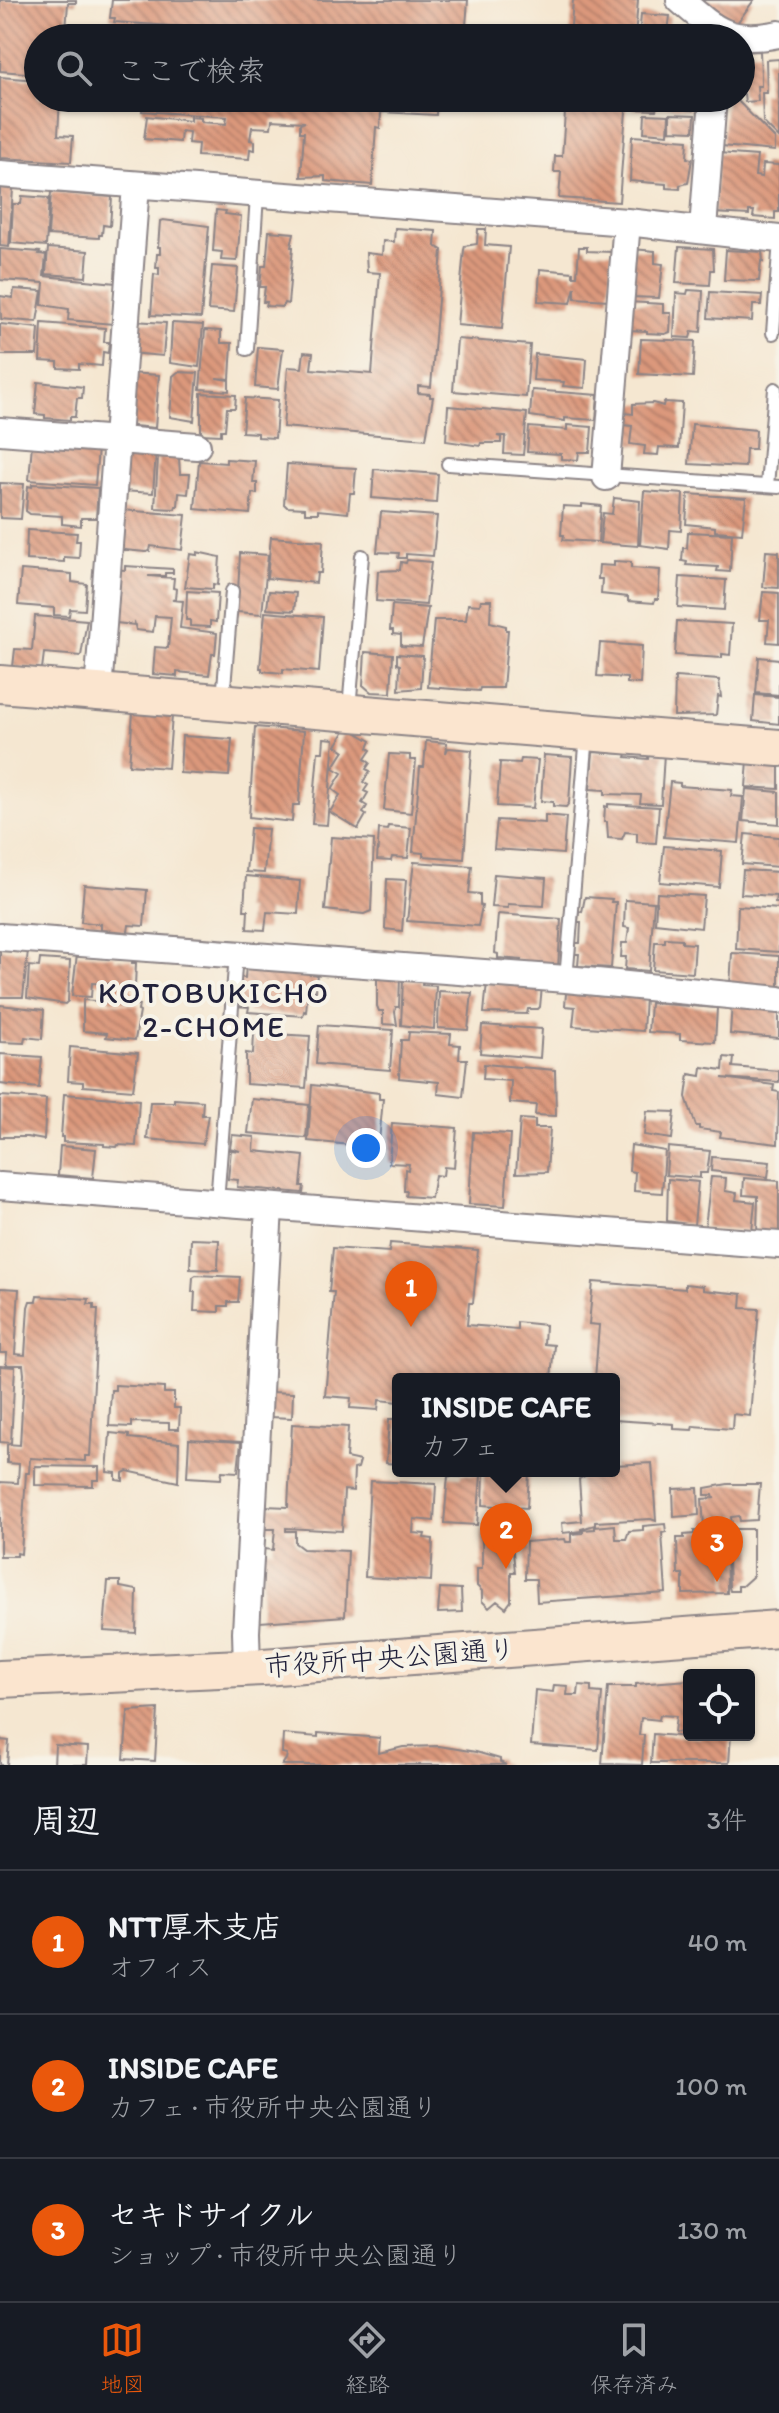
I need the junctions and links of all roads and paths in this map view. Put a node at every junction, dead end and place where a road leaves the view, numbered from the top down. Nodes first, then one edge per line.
1 (680, 0) edge
2 (705, 24) edge
3 (779, 34) edge
4 (755, 39) edge
5 (712, 112) edge
6 (0, 174) edge
7 (136, 185) junction
8 (257, 195) junction
9 (627, 222) junction
10 (703, 229) junction
11 (779, 239) edge
12 (779, 253) edge
13 (773, 333) dead end
14 (247, 349) dead end
15 (775, 389) dead end
16 (0, 431) edge
17 (116, 440) junction
18 (197, 446) dead end
19 (448, 464) dead end
20 (606, 477) junction
21 (773, 487) edge
22 (362, 556) dead end
23 (232, 591) dead end
24 (0, 684) edge
25 (98, 692) junction
26 (222, 703) junction
27 (348, 713) junction
28 (588, 732) junction
29 (779, 748) edge
30 (0, 937) edge
31 (236, 954) junction
32 (566, 979) junction
33 (779, 1000) edge
34 (0, 1186) edge
35 (217, 1202) junction
36 (269, 1207) junction
37 (779, 1245) edge
38 (779, 1629) edge
39 (247, 1668) junction
40 (0, 1679) edge

1 - 2 street
3 - 4 street
5 - 10 street
6 - 7 street
7 - 8 street
7 - 17 street
8 - 9 street
8 - 14 lane
9 - 10 street
9 - 20 street
10 - 11 street
12 - 13 lane
15 - 21 lane
16 - 17 street
17 - 18 street
17 - 25 street
19 - 20 lane
20 - 21 lane
22 - 27 lane
23 - 26 lane
24 - 25 street
25 - 26 street
26 - 27 street
27 - 28 street
28 - 29 street
28 - 32 lane
30 - 31 street
31 - 32 street
31 - 35 lane
32 - 33 street
34 - 35 street
35 - 36 street
36 - 37 street
36 - 39 street
38 - 39 street, 市役所中央公園通り
39 - 40 street, 市役所中央公園通り

